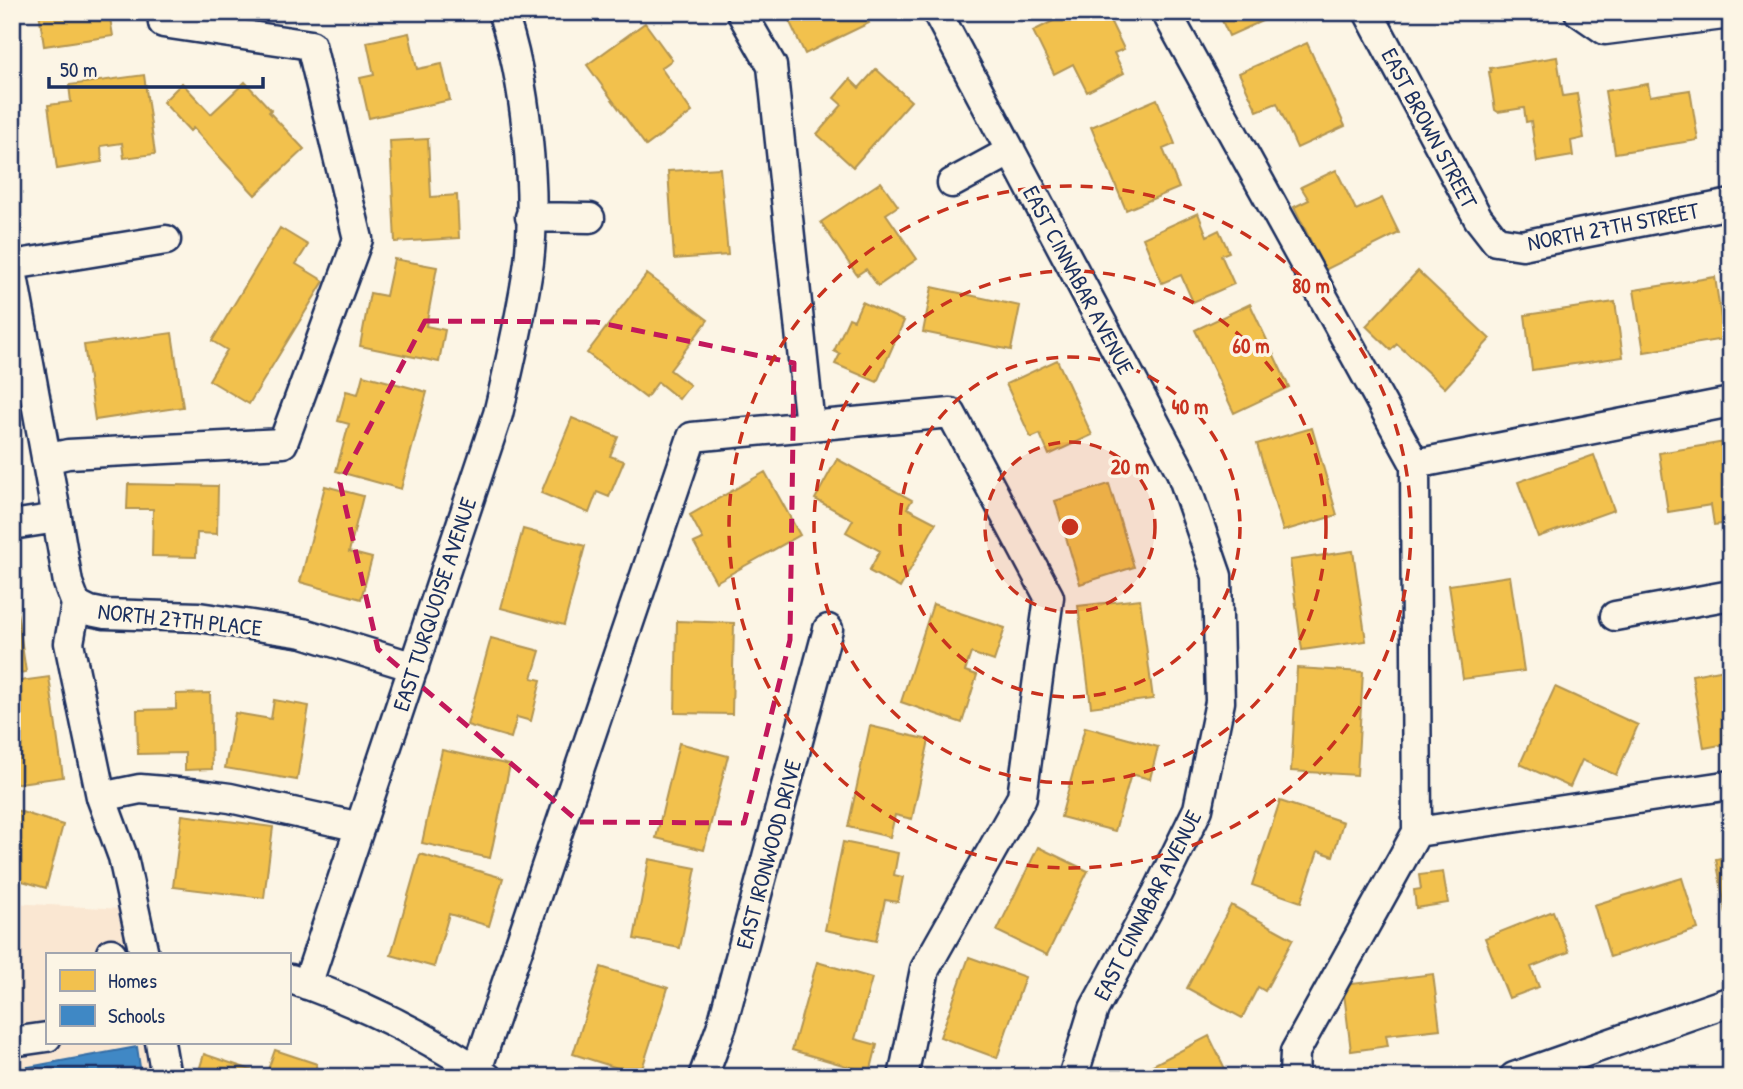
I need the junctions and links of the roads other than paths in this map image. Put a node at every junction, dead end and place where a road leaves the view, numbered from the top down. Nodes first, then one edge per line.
1 (162, 12) edge
2 (502, 12) edge
3 (741, 12) edge
4 (937, 12) edge
5 (1166, 12) edge
6 (1368, 12) edge
7 (1579, 12) edge
8 (1731, 15) edge
9 (1011, 151) junction
10 (952, 183) dead end
11 (1731, 204) edge
12 (530, 217) junction
13 (590, 218) dead end
14 (166, 240) dead end
15 (1496, 242) joint
16 (12, 267) edge
17 (1731, 402) edge
18 (810, 426) junction
19 (46, 459) junction
20 (1415, 464) junction
21 (57, 518) junction
22 (12, 525) edge
23 (1731, 596) edge
24 (76, 604) junction
25 (1615, 616) dead end
26 (828, 629) dead end
27 (414, 667) junction
28 (1731, 785) edge
29 (100, 797) junction
30 (360, 827) junction
31 (1418, 832) junction
32 (145, 953) edge
33 (298, 982) edge
34 (1731, 1001) edge
35 (46, 1037) edge
36 (12, 1042) edge
37 (160, 1044) edge
38 (482, 1074) edge
39 (166, 1077) edge
40 (703, 1077) edge
41 (903, 1077) edge
42 (1073, 1077) edge
43 (1294, 1077) edge
44 (1514, 1077) edge

1 - 19 street
2 - 12 street, EAST TURQUOISE AVENUE
3 - 18 street
4 - 9 street, EAST CINNABAR AVENUE
5 - 20 street
6 - 15 street, EAST BROWN STREET
7 - 8 street
9 - 10 street
9 - 42 street, EAST CINNABAR AVENUE
11 - 15 street, NORTH 27TH STREET
12 - 13 street
12 - 27 street, EAST TURQUOISE AVENUE
14 - 16 street
16 - 19 street, NORTH 27TH PLACE
17 - 20 street
18 - 38 street
18 - 41 street
19 - 21 street, NORTH 27TH PLACE
20 - 31 street
21 - 22 street
21 - 24 street, NORTH 27TH PLACE
23 - 25 street
24 - 27 street, NORTH 27TH PLACE
24 - 29 street
26 - 40 street, EAST IRONWOOD DRIVE
27 - 30 street, EAST TURQUOISE AVENUE
28 - 31 street
29 - 30 street
29 - 32 street
30 - 33 street, EAST TURQUOISE AVENUE
31 - 43 street
33 - 38 street
34 - 44 street
35 - 36 street
37 - 39 street

